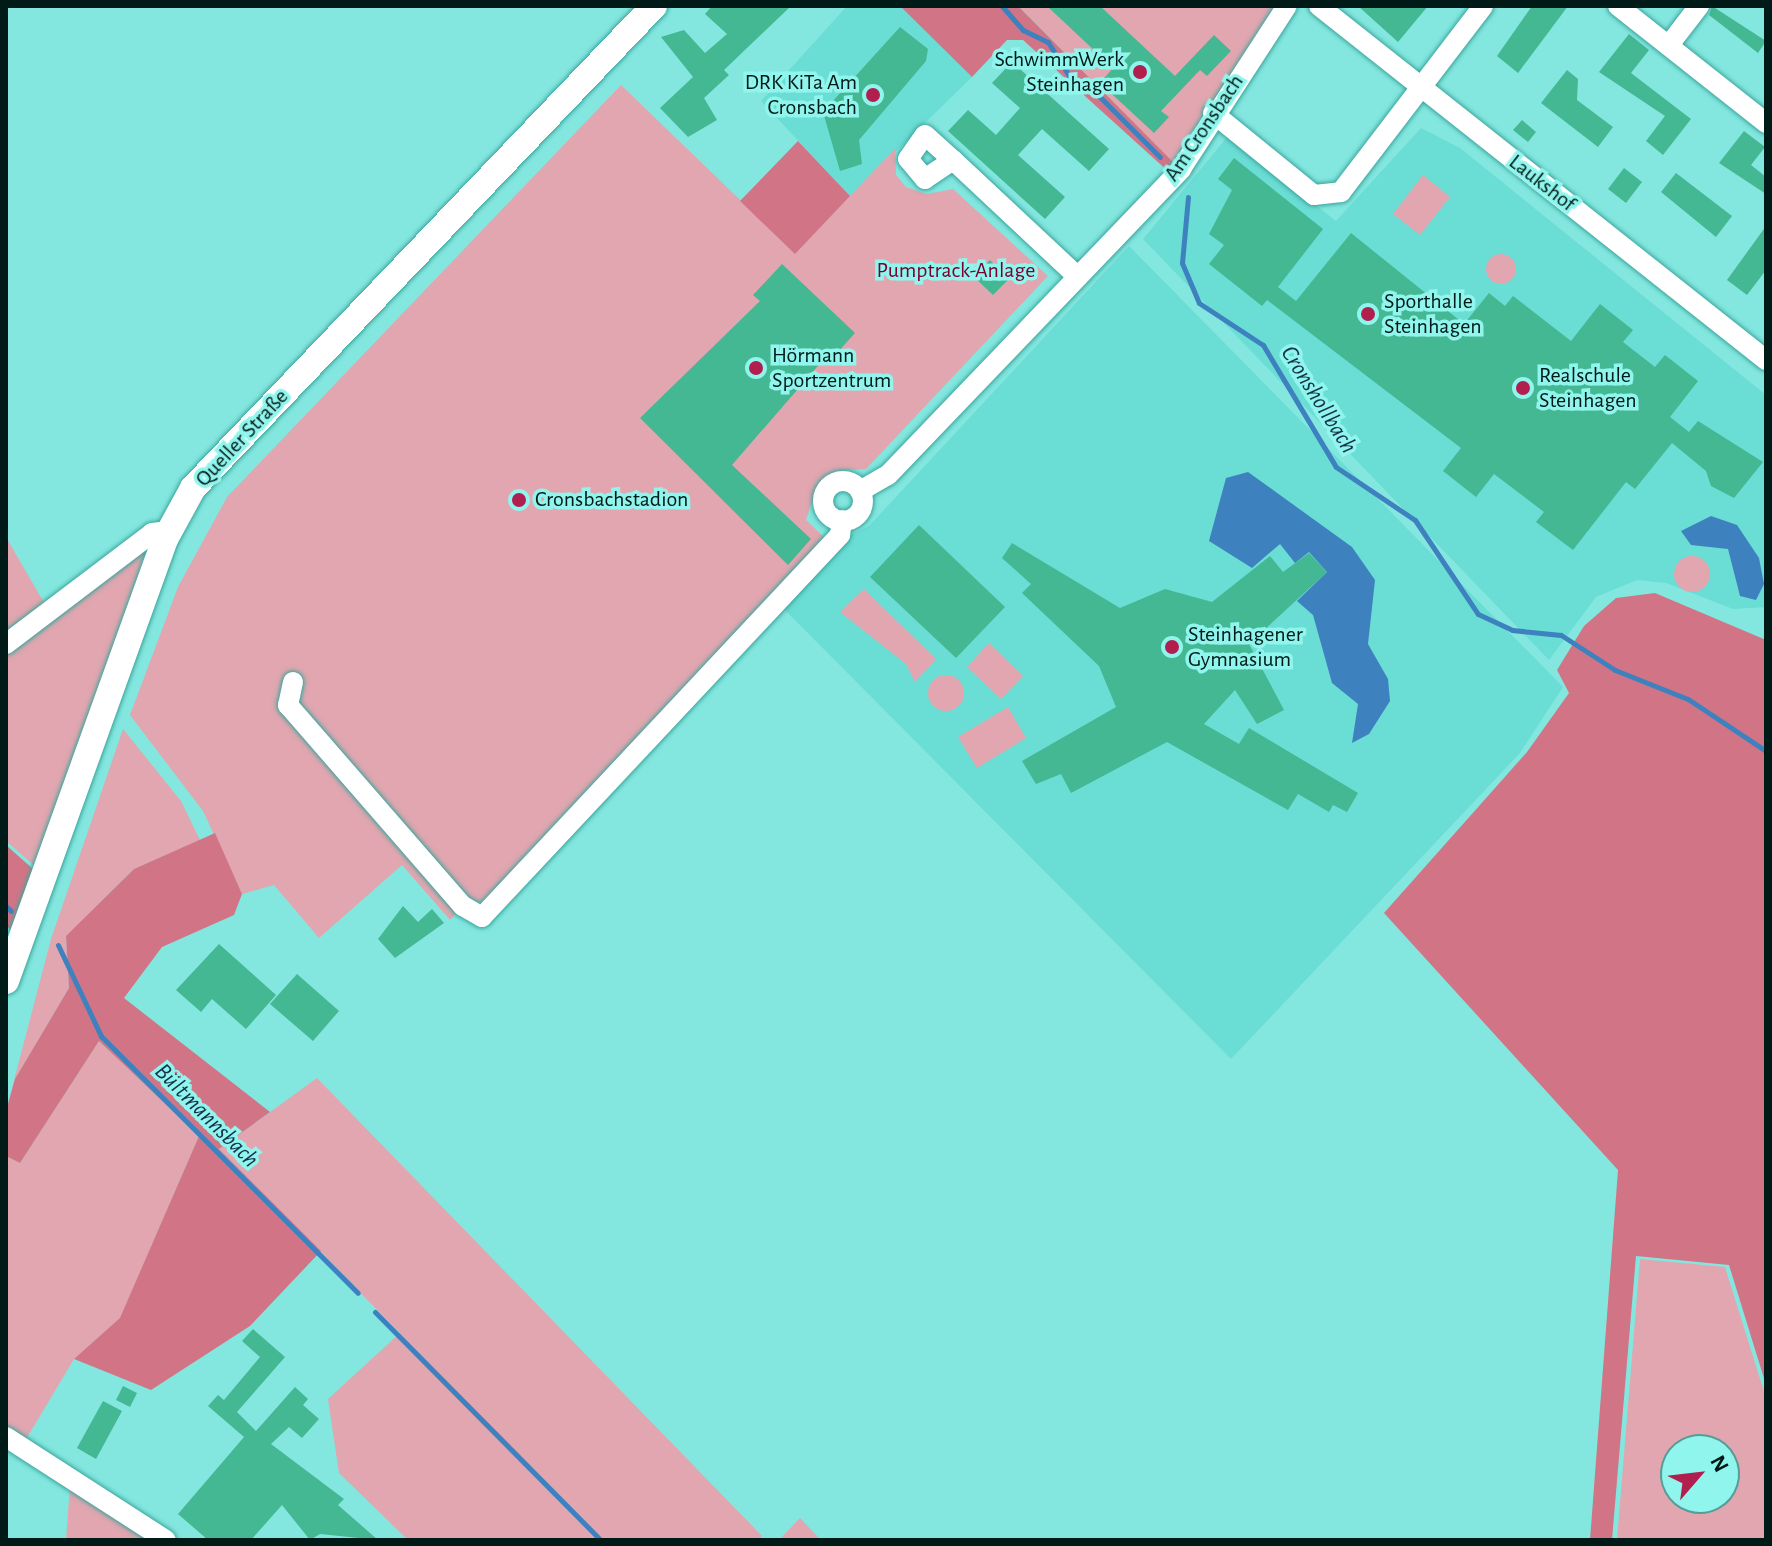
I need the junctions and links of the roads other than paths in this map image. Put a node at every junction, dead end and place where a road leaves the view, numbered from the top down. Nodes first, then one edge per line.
1 (654, 6) edge
2 (1287, 6) edge
3 (1319, 6) edge
4 (1483, 6) edge
5 (1618, 6) edge
6 (1699, 6) edge
7 (1669, 45) junction
8 (1422, 89) junction
9 (1213, 113) junction
10 (1766, 123) edge
11 (953, 160) dead end
12 (1078, 277) junction
13 (1766, 360) edge
14 (860, 491) junction
15 (842, 520) junction
16 (169, 531) junction
17 (6, 644) edge
18 (293, 682) dead end
19 (6, 981) edge
20 (6, 1437) edge
21 (166, 1540) edge

1 - 16 main road, Queller Straße
2 - 9 street, Am Cronsbach
3 - 8 street, Laukshof
4 - 8 street
5 - 7 street
6 - 7 street
7 - 10 street
8 - 9 street
8 - 13 street, Laukshof
9 - 12 street, Am Cronsbach
11 - 12 street
12 - 14 street, Am Cronsbach
14 - 15 street
14 - 15 street
15 - 18 street
16 - 17 street
16 - 19 main road, Queller Straße
20 - 21 street

